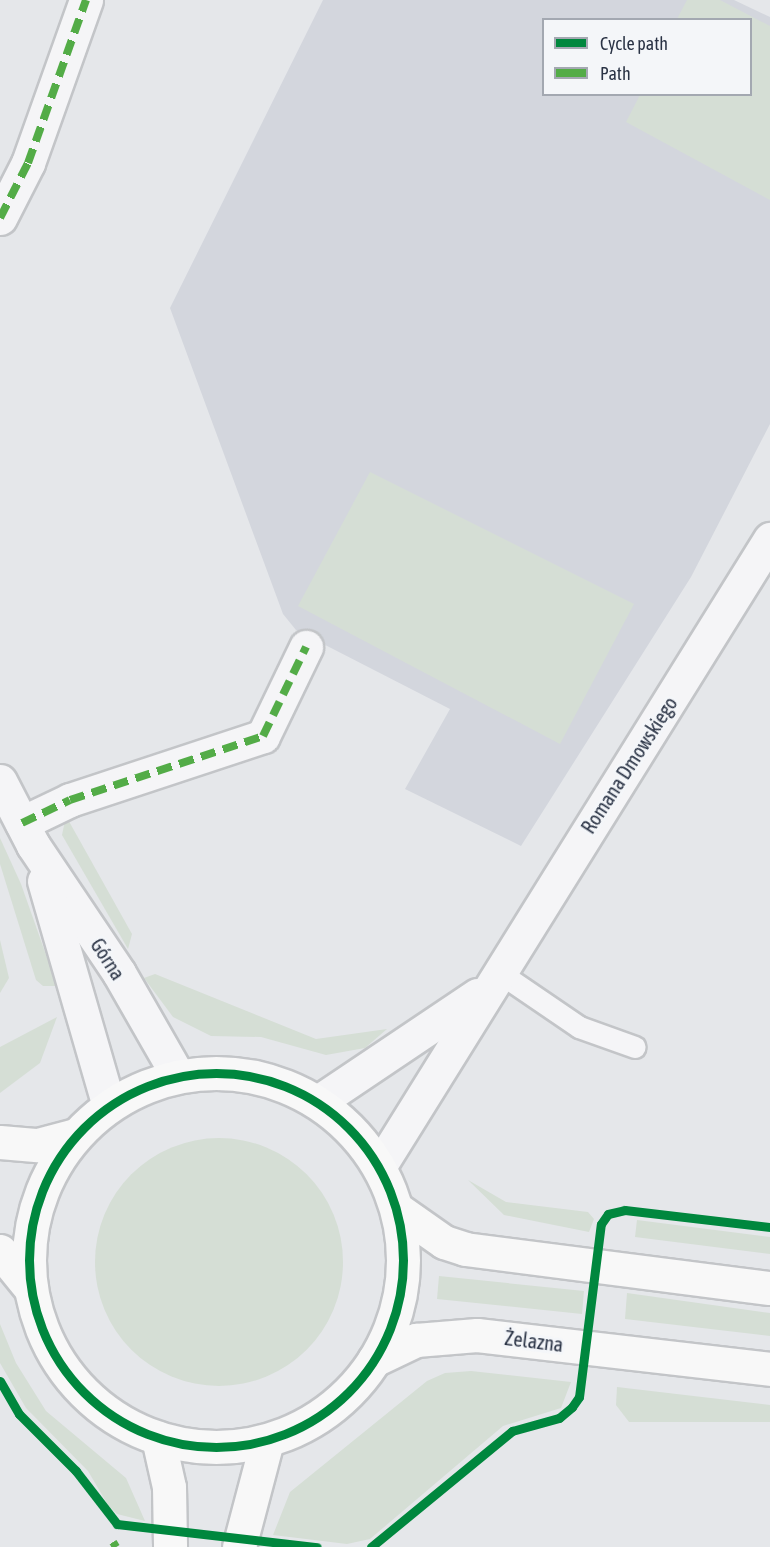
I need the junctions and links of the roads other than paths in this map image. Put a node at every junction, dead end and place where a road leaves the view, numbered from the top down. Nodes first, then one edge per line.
1 (86, 0) edge
2 (0, 218) edge
3 (770, 539) edge
4 (306, 648) dead end
5 (0, 781) edge
6 (27, 834) junction
7 (492, 980) junction
8 (635, 1047) dead end
9 (178, 1076) junction
10 (318, 1102) junction
11 (109, 1106) junction
12 (76, 1135) junction
13 (0, 1142) edge
14 (379, 1167) junction
15 (397, 1209) junction
16 (0, 1251) edge
17 (770, 1288) edge
18 (31, 1289) junction
19 (374, 1360) junction
20 (770, 1369) edge
21 (158, 1438) junction
22 (267, 1441) junction
23 (170, 1547) edge
24 (239, 1547) edge

1 - 2 street
3 - 7 street, Romana Dmowskiego
4 - 6 street
5 - 6 street, Górna
6 - 9 street, Górna
6 - 11 street, Górna
7 - 8 lane
7 - 10 street, Romana Dmowskiego
7 - 14 street, Romana Dmowskiego
9 - 10 street
9 - 11 street
10 - 14 street
11 - 12 street
12 - 13 street
12 - 18 street
14 - 15 street
15 - 17 street
15 - 19 street
16 - 18 street
18 - 21 street
19 - 20 street, Żelazna
19 - 22 street
21 - 22 street
21 - 23 street
22 - 24 street

